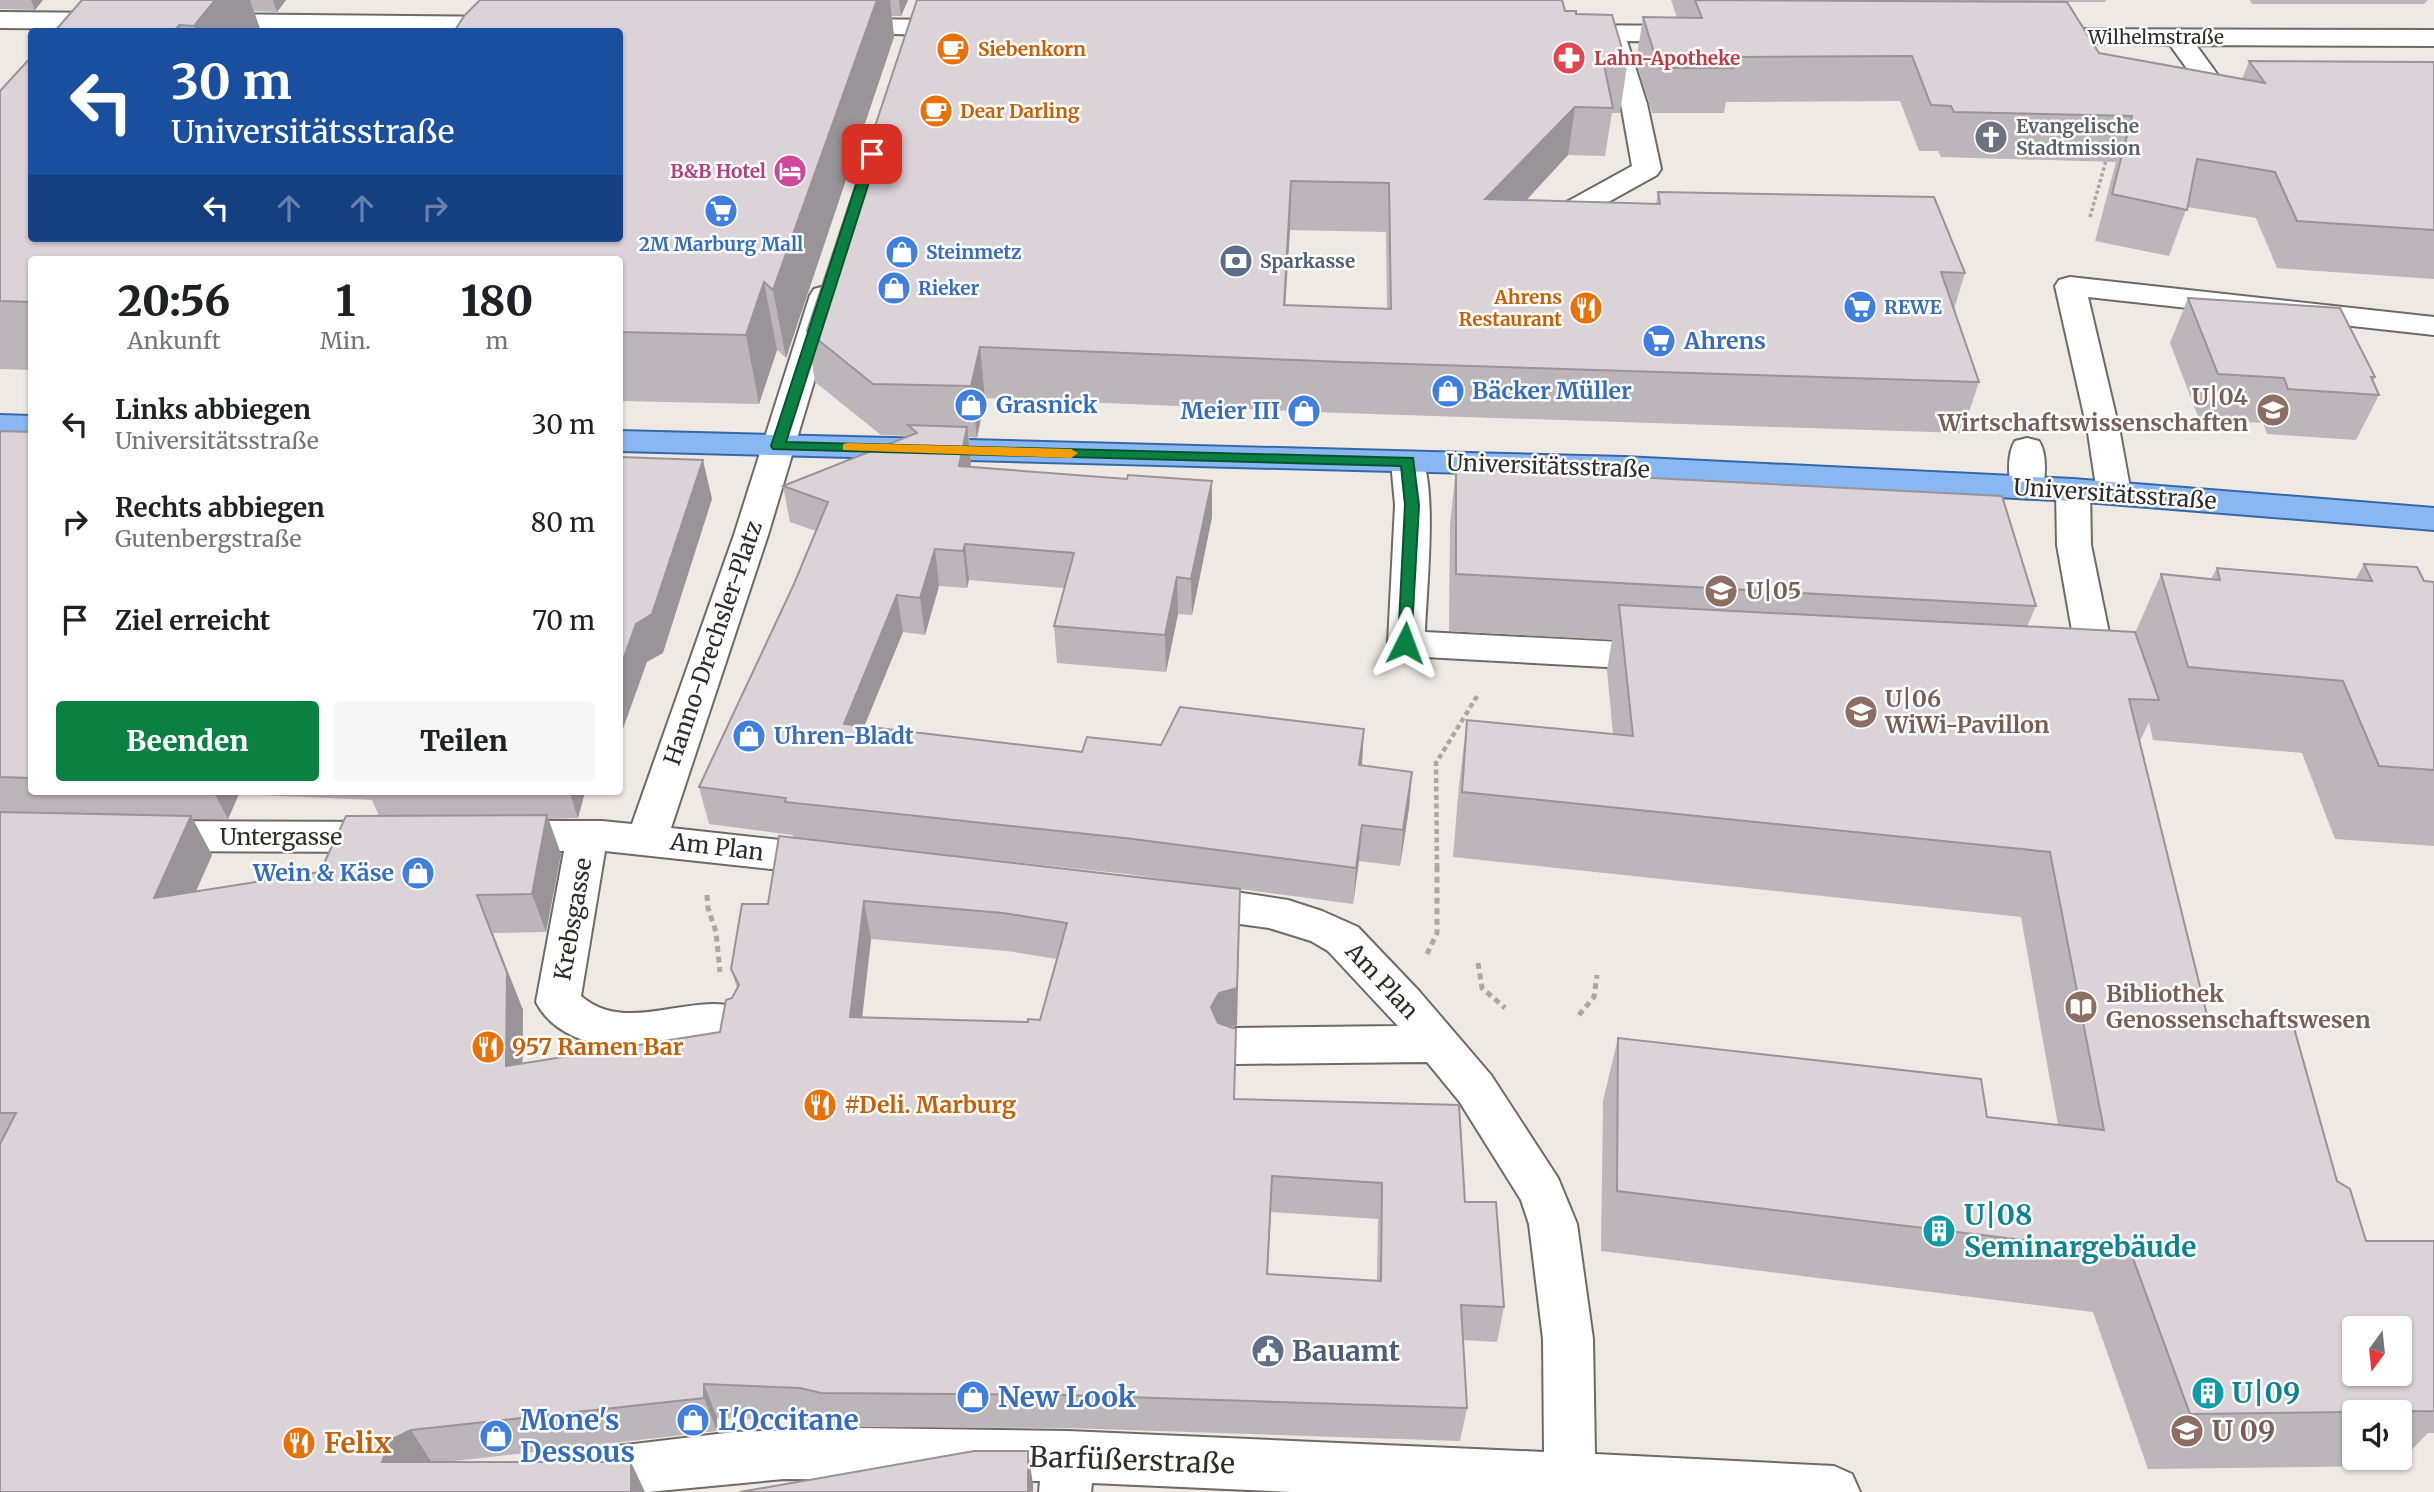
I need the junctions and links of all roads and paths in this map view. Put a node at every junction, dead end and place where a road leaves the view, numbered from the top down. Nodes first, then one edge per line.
1 (373, 0) edge
2 (922, 0) edge
3 (0, 20) edge
4 (145, 22) edge
5 (185, 22) edge
6 (358, 23) junction
7 (537, 25) edge
8 (101, 26) edge
9 (815, 26) edge
10 (987, 28) edge
11 (1535, 33) edge
12 (1612, 34) junction
13 (1723, 34) edge
14 (2012, 37) edge
15 (2177, 37) junction
16 (909, 39) junction
17 (2429, 44) edge
18 (2220, 96) edge
19 (2108, 152) edge
20 (1573, 210) edge
21 (2091, 217) dead end
22 (833, 272) edge
23 (2434, 326) edge
24 (0, 425) edge
25 (28, 426) edge
26 (623, 441) edge
27 (778, 446) junction
28 (2027, 449) dead end
29 (1408, 461) junction
30 (2027, 487) junction
31 (2073, 490) junction
32 (2114, 493) junction
33 (2434, 519) edge
34 (1507, 648) junction
35 (1700, 659) edge
36 (2059, 680) edge
37 (118, 835) edge
38 (463, 836) edge
39 (587, 836) junction
40 (422, 837) edge
41 (647, 839) junction
42 (856, 863) edge
43 (1153, 896) edge
44 (708, 908) dead end
45 (1424, 958) dead end
46 (1478, 963) dead end
47 (1597, 975) dead end
48 (720, 979) dead end
49 (1504, 1009) dead end
50 (1579, 1015) dead end
51 (725, 1021) edge
52 (1440, 1044) junction
53 (1236, 1046) edge
54 (1066, 1474) edge
55 (1570, 1477) junction
56 (543, 1479) edge
57 (1826, 1492) edge
58 (1834, 1492) edge

1 - 6 street
2 - 16 street
3 - 8 street
4 - 8 street
5 - 6 street
6 - 7 street
9 - 16 street
10 - 16 street
11 - 12 street
12 - 13 street
12 - 20 street
14 - 15 street, Wilhelmstraße
15 - 17 street, Wilhelmstraße
15 - 18 street
19 - 21 path
22 - 27 street, Hanno-Drechsler-Platz
23 - 32 street
24 - 25 main road
26 - 27 main road, Universitätsstraße
27 - 29 main road, Universitätsstraße
27 - 41 street, Hanno-Drechsler-Platz
28 - 30 street
29 - 30 main road, Universitätsstraße
29 - 34 street
30 - 31 main road, Universitätsstraße
31 - 32 main road, Universitätsstraße
31 - 36 street
32 - 33 main road, Universitätsstraße
34 - 35 street
34 - 45 path
37 - 40 street, Untergasse
38 - 39 street
39 - 41 street
39 - 51 street, Krebsgasse
41 - 42 street, Am Plan
43 - 52 street, Am Plan
44 - 48 path
46 - 49 path
47 - 50 path
52 - 53 street
52 - 55 street, Am Plan
54 - 55 street, Barfüßerstraße
54 - 56 street, Barfüßerstraße
55 - 57 street, Barfüßerstraße
57 - 58 street, Barfüßerstraße

